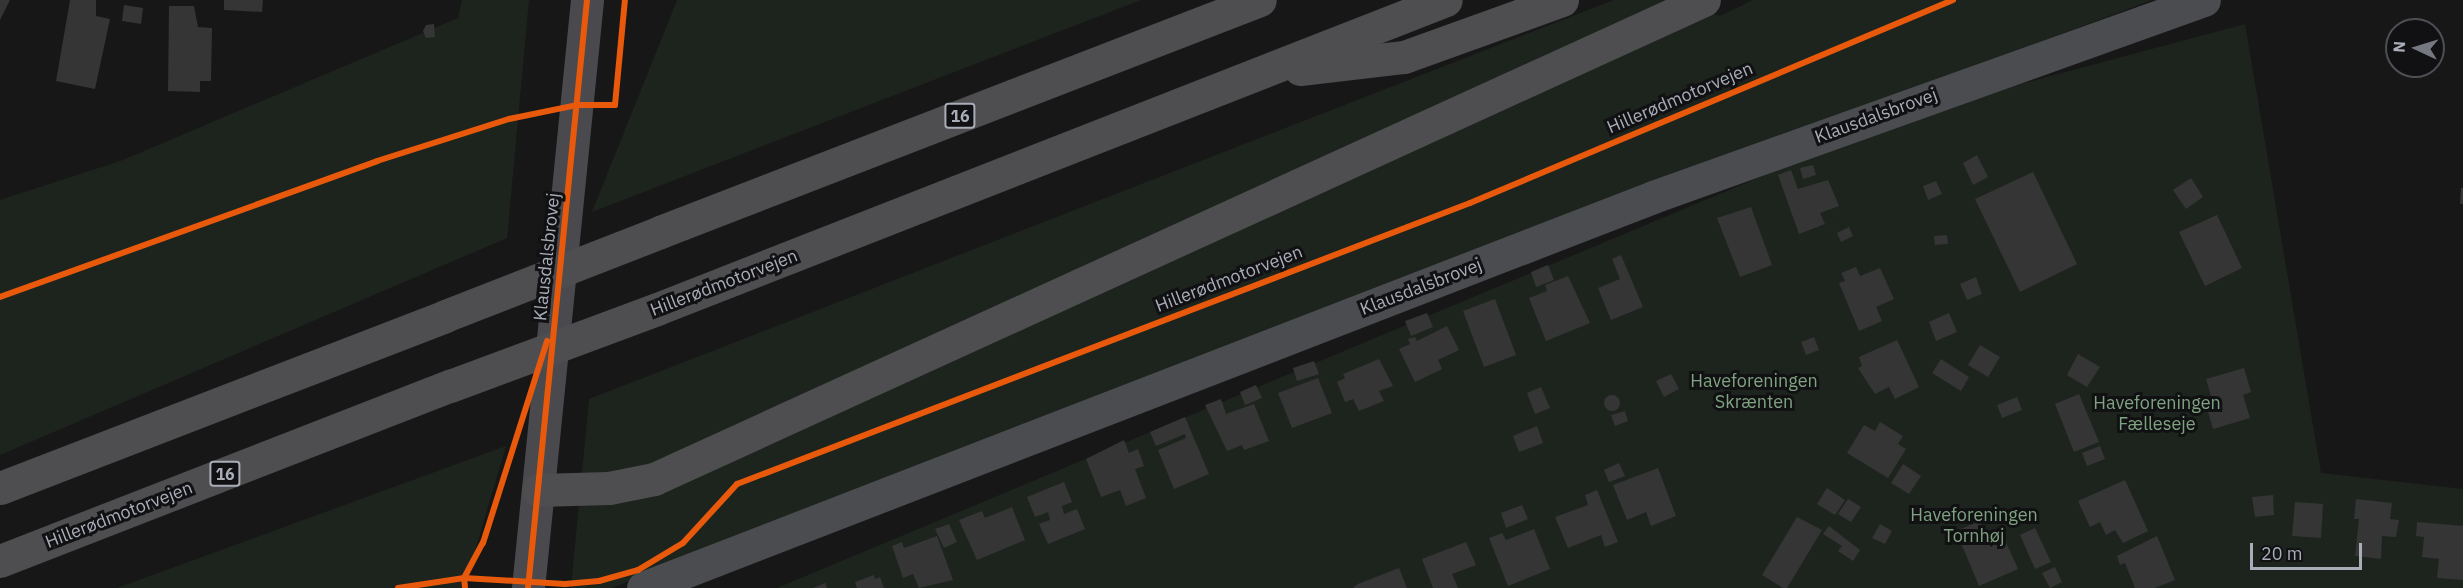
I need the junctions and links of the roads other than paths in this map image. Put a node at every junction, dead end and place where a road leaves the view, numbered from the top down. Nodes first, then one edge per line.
1 (587, 0) edge
2 (1260, 0) edge
3 (1446, 0) edge
4 (1562, 0) edge
5 (1704, 0) edge
6 (2204, 0) edge
7 (1254, 74) junction
8 (0, 488) edge
9 (538, 490) junction
10 (0, 561) edge
11 (528, 588) edge
12 (643, 588) edge

1 - 9 street, Klausdalsbrovej
2 - 8 highway, 16, bridge
3 - 7 highway, Hillerødmotorvejen / 16
4 - 7 highway
5 - 9 highway
6 - 12 street, Klausdalsbrovej
7 - 10 highway, Hillerødmotorvejen / 16, bridge
9 - 11 street, Klausdalsbrovej

